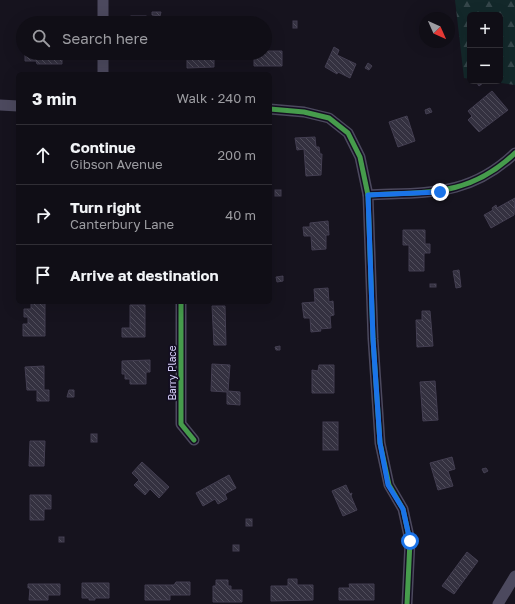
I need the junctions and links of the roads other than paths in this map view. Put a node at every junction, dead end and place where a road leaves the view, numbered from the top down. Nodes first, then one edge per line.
1 (103, 0) edge
2 (103, 16) edge
3 (103, 60) edge
4 (103, 72) edge
5 (0, 105) edge
6 (16, 106) edge
7 (272, 109) edge
8 (515, 153) edge
9 (368, 195) junction
10 (181, 304) edge
11 (194, 440) dead end
12 (515, 576) edge
13 (407, 604) edge
14 (498, 604) edge

1 - 2 street
3 - 4 street
5 - 6 street
7 - 9 street
8 - 9 street
9 - 13 street
10 - 11 street, Barry Place
12 - 14 street

